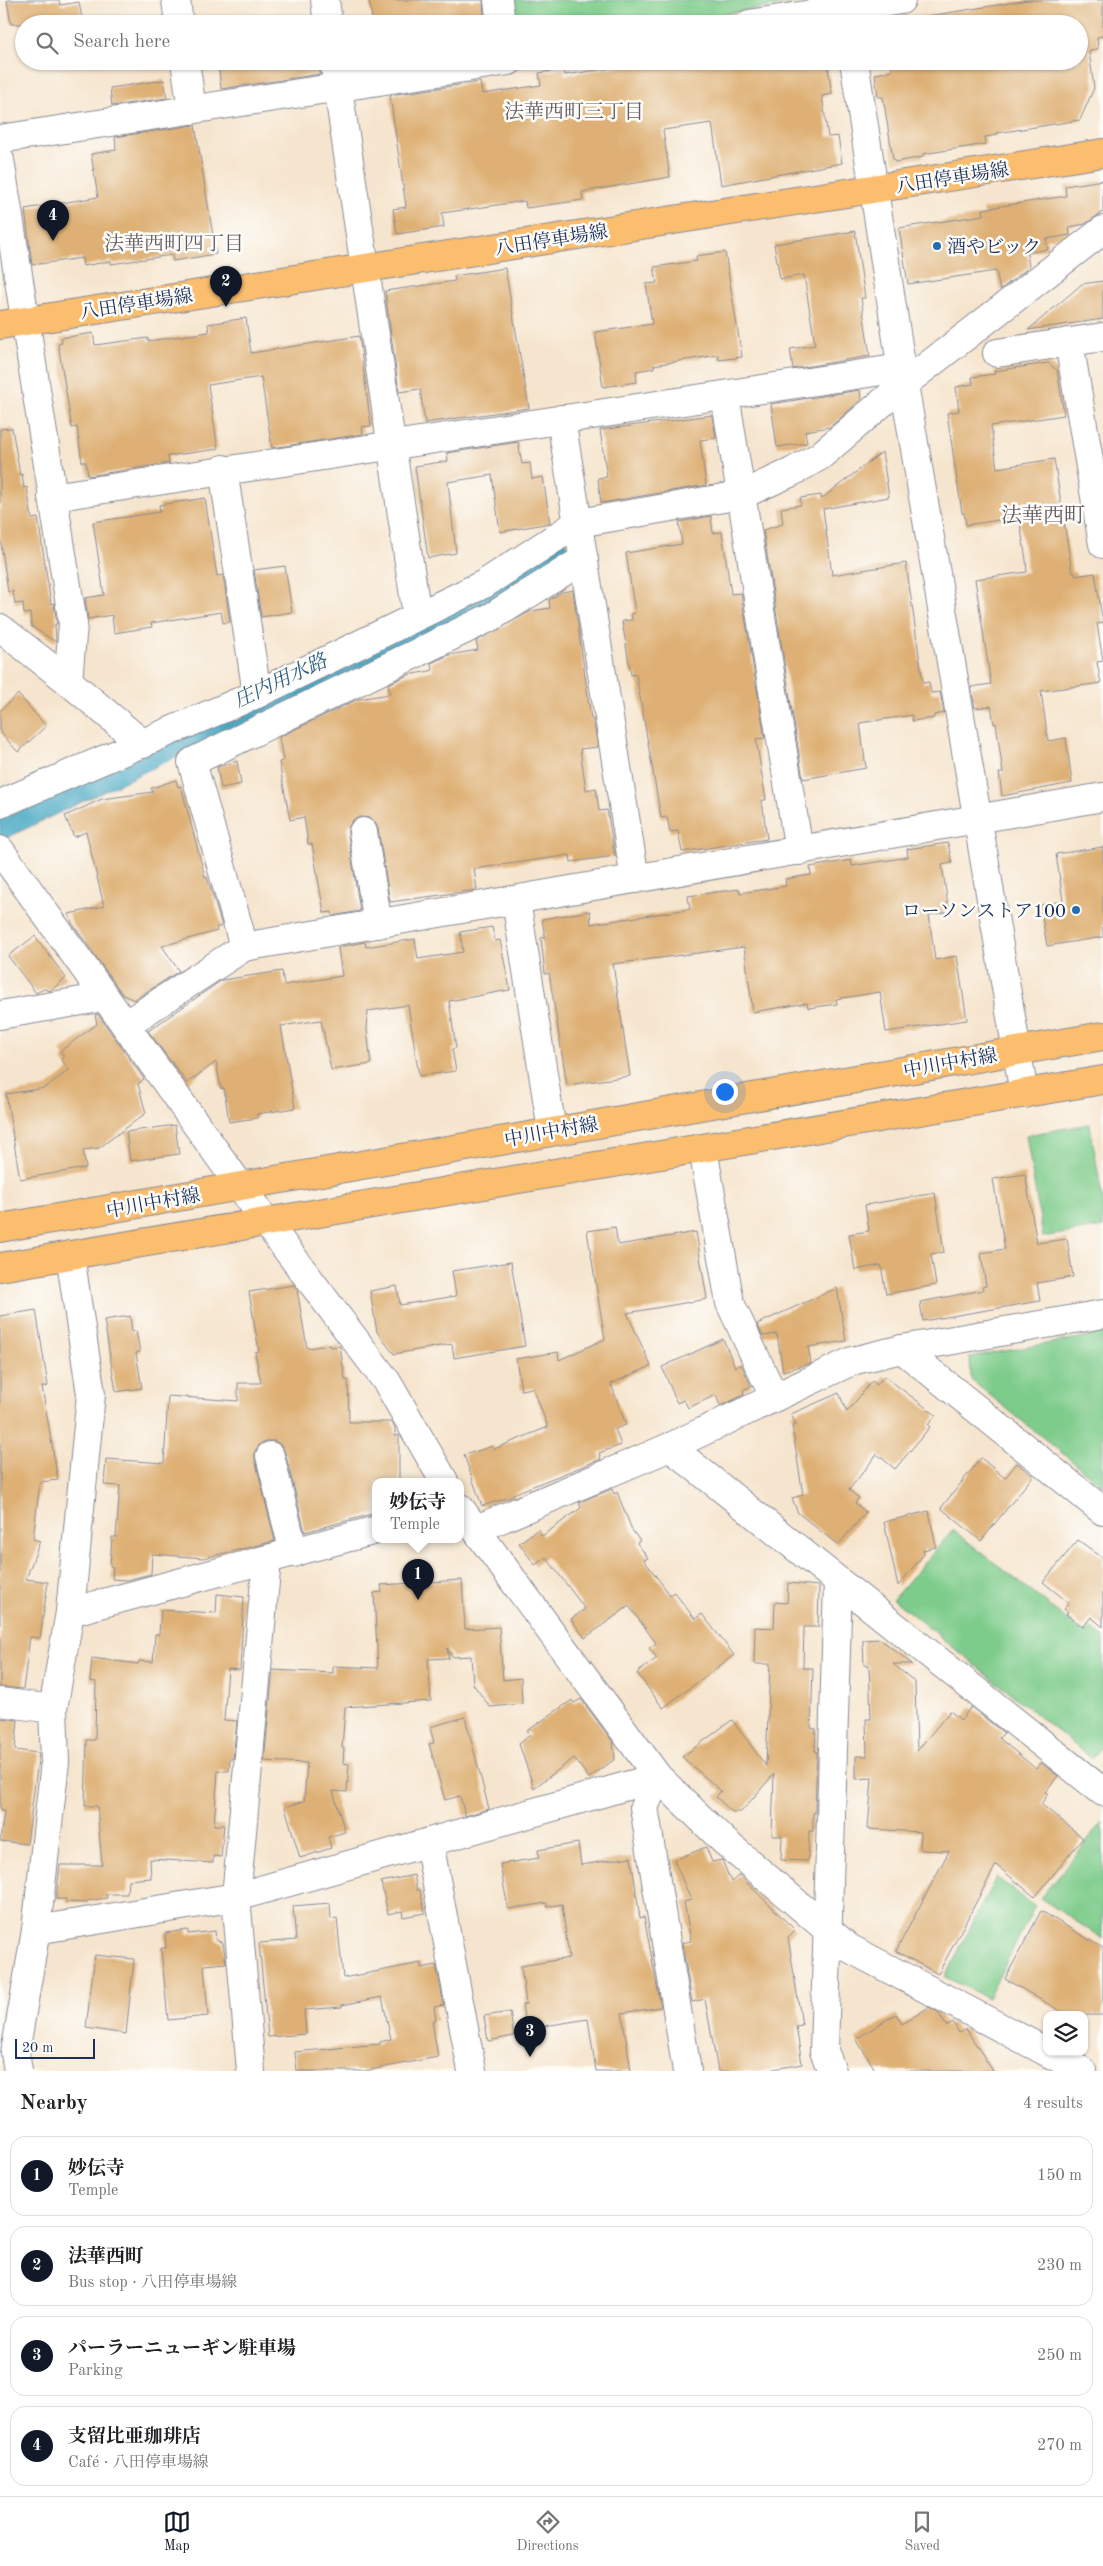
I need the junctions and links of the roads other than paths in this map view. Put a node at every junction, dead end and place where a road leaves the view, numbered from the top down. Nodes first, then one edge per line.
1 (176, 0) edge
2 (325, 0) edge
3 (498, 0) edge
4 (901, 0) edge
5 (846, 11) edge
6 (178, 15) edge
7 (327, 15) edge
8 (500, 15) edge
9 (816, 15) edge
10 (186, 70) edge
11 (335, 70) edge
12 (451, 70) edge
13 (855, 70) edge
14 (338, 88) junction
15 (192, 110) junction
16 (0, 139) edge
17 (1103, 153) edge
18 (0, 160) edge
19 (874, 189) junction
20 (1103, 230) edge
21 (366, 268) junction
22 (12, 323) edge
23 (1103, 337) edge
24 (1069, 342) junction
25 (997, 354) dead end
26 (903, 376) junction
27 (725, 395) junction
28 (561, 419) junction
29 (392, 445) junction
30 (223, 469) junction
31 (741, 495) junction
32 (52, 496) junction
33 (1100, 502) edge
34 (578, 524) junction
35 (1103, 544) edge
36 (584, 559) junction
37 (417, 616) junction
38 (0, 628) edge
39 (68, 681) junction
40 (257, 694) junction
41 (143, 744) junction
42 (1103, 797) edge
43 (0, 804) edge
44 (978, 819) junction
45 (363, 832) dead end
46 (0, 850) edge
47 (799, 851) junction
48 (635, 879) junction
49 (516, 900) junction
50 (378, 924) junction
51 (244, 947) junction
52 (106, 997) junction
53 (0, 1016) edge
54 (125, 1025) junction
55 (1103, 1036) edge
56 (1017, 1050) junction
57 (1103, 1080) edge
58 (1024, 1094) junction
59 (552, 1131) junction
60 (703, 1149) junction
61 (240, 1186) junction
62 (266, 1222) junction
63 (0, 1228) edge
64 (70, 1255) junction
65 (0, 1268) edge
66 (1103, 1314) edge
67 (902, 1349) junction
68 (774, 1398) junction
69 (670, 1447) junction
70 (270, 1456) dead end
71 (442, 1478) edge
72 (1103, 1511) edge
73 (464, 1513) edge
74 (478, 1529) junction
75 (372, 1531) edge
76 (294, 1553) junction
77 (267, 1560) junction
78 (838, 1582) junction
79 (70, 1612) junction
80 (0, 1702) edge
81 (53, 1709) junction
82 (658, 1777) junction
83 (1103, 1792) edge
84 (429, 1842) junction
85 (236, 1897) junction
86 (36, 1930) junction
87 (828, 1932) junction
88 (1043, 2050) edge
89 (1054, 2056) edge
90 (11, 2058) edge
91 (251, 2071) edge
92 (472, 2071) edge
93 (687, 2071) edge
94 (832, 2071) edge
95 (1082, 2071) edge

1 - 6 street
2 - 7 street
3 - 8 street
4 - 5 street
5 - 9 street
10 - 15 street
11 - 14 street
12 - 14 street
13 - 19 street
14 - 15 street
14 - 21 street
15 - 16 street
17 - 19 main road, 八田停車場線
18 - 22 street
19 - 21 main road, 八田停車場線
19 - 26 street
20 - 26 street
21 - 22 main road, 八田停車場線
21 - 29 street
22 - 32 street
23 - 24 street
24 - 25 street
24 - 33 street
26 - 27 street
26 - 31 street
26 - 44 street
27 - 28 street
27 - 31 street
28 - 29 street
28 - 34 street
29 - 30 street
29 - 37 street
30 - 32 street
30 - 40 street
31 - 34 street
31 - 47 street
32 - 39 street
33 - 35 street
34 - 36 street
34 - 37 street
36 - 48 street
36 - 51 street
37 - 40 street
38 - 39 street
39 - 41 street
40 - 41 street
41 - 43 street
42 - 44 street
44 - 47 street
44 - 56 street
45 - 50 street
46 - 52 street
47 - 48 street
48 - 49 street
49 - 50 street
49 - 59 street
50 - 51 street
51 - 54 street
52 - 53 street
52 - 54 street
54 - 61 street
55 - 56 main road, 中川中村線
56 - 58 street
56 - 59 main road, 中川中村線
57 - 58 main road, 中川中村線
58 - 60 main road, 中川中村線
59 - 61 main road, 中川中村線
60 - 62 main road, 中川中村線
60 - 68 street
61 - 62 street
61 - 63 main road, 中川中村線
62 - 64 main road, 中川中村線
62 - 71 street
64 - 65 main road, 中川中村線
64 - 79 street
66 - 67 street
67 - 68 street
67 - 72 street
68 - 69 street
69 - 74 street
69 - 78 street
70 - 76 street
73 - 74 street
74 - 82 street
75 - 76 street
76 - 77 street
77 - 79 street
77 - 85 street
78 - 83 street
78 - 87 street
79 - 81 street
80 - 81 street
81 - 86 street
82 - 84 street
82 - 87 street
82 - 93 street
84 - 85 street
84 - 92 street
85 - 86 street
85 - 91 street
86 - 90 street
87 - 88 street
87 - 94 street
89 - 95 street

